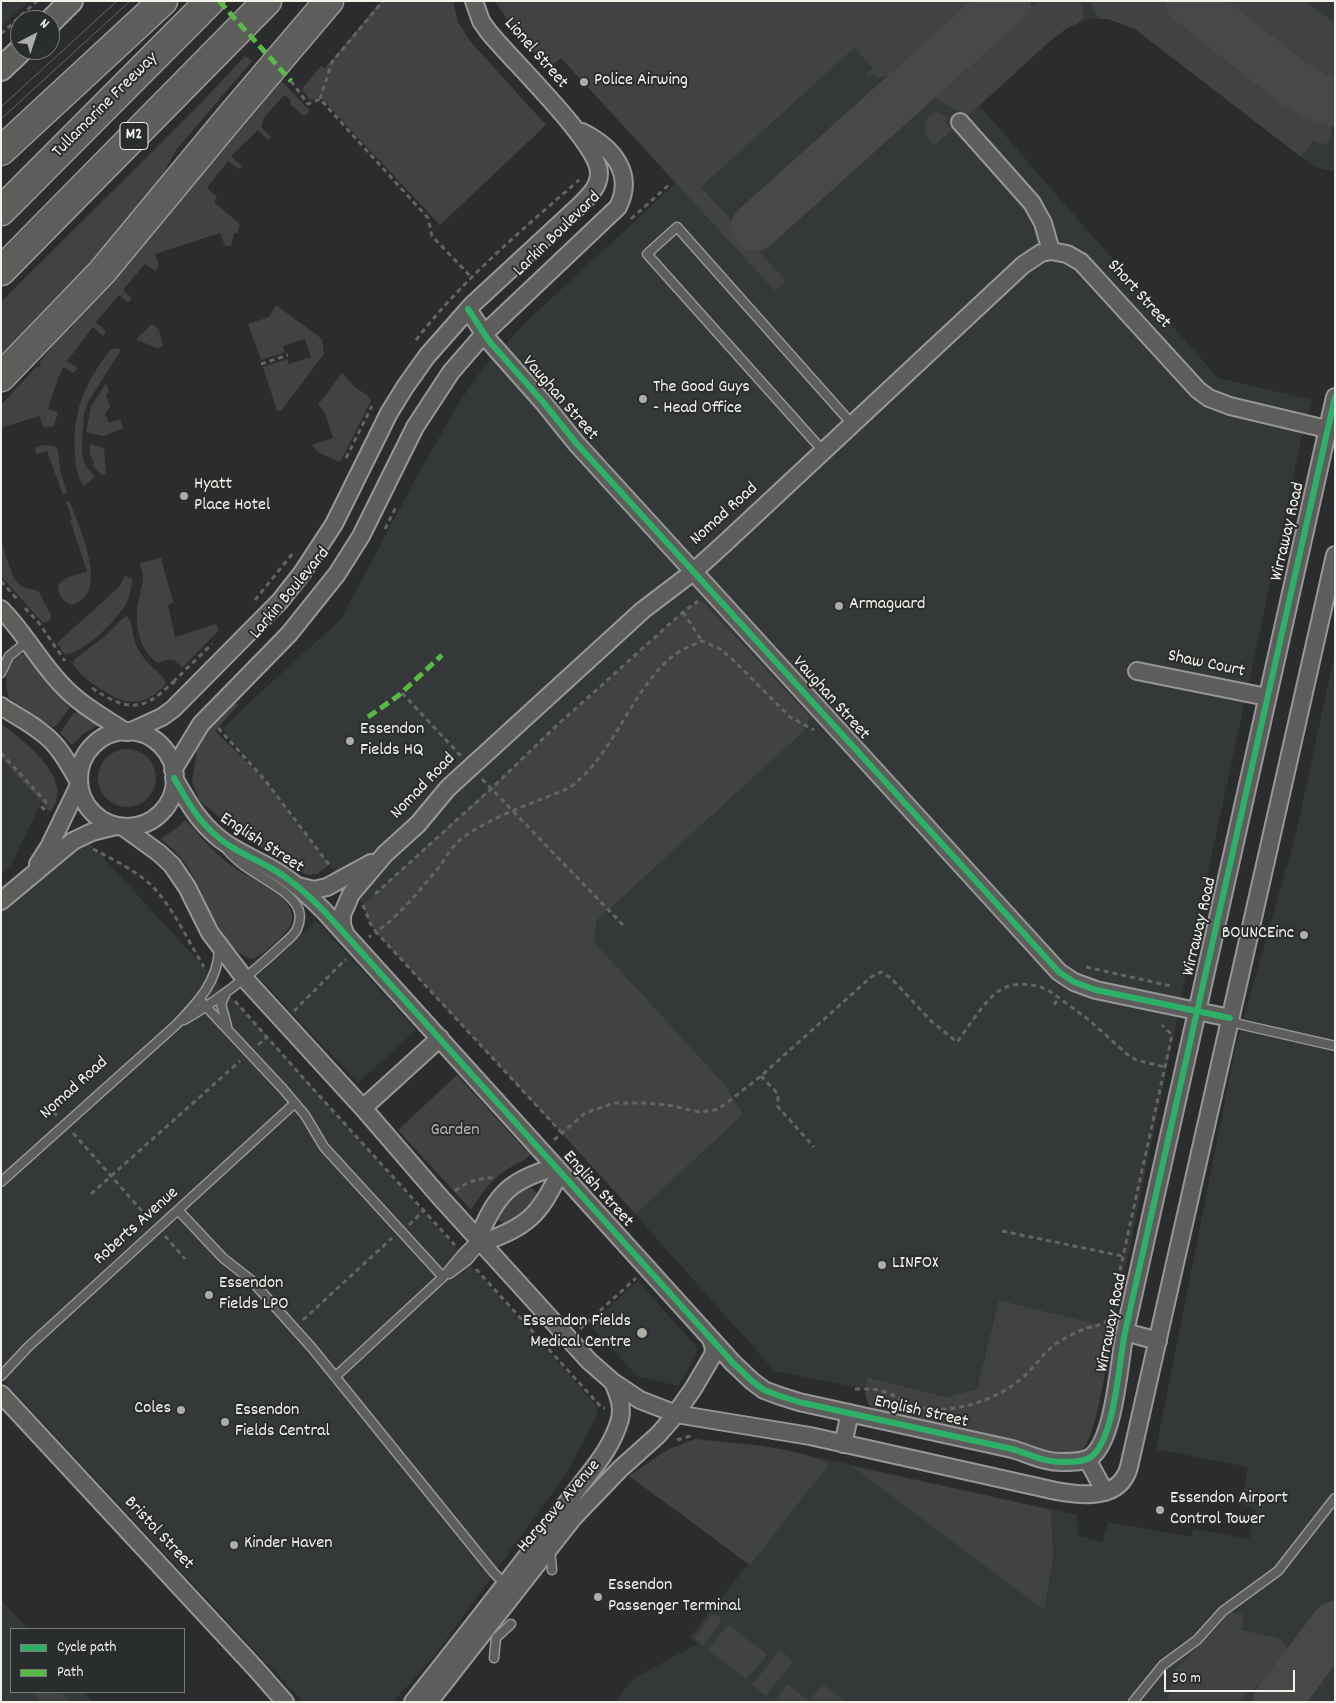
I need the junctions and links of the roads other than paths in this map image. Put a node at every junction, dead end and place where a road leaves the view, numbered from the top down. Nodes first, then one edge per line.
1 (71, 1) edge
2 (163, 1) edge
3 (210, 1) edge
4 (267, 1) edge
5 (328, 1) edge
6 (474, 1) edge
7 (60, 12) edge
8 (10, 60) edge
9 (1, 69) edge
10 (960, 122) dead end
11 (574, 128) junction
12 (1, 151) edge
13 (1, 211) edge
14 (1051, 251) junction
15 (1, 271) edge
16 (468, 309) junction
17 (484, 334) junction
18 (1, 377) edge
19 (1335, 398) edge
20 (853, 425) junction
21 (1331, 430) edge
22 (824, 452) junction
23 (1335, 555) edge
24 (693, 572) junction
25 (1329, 603) edge
26 (1, 609) edge
27 (28, 642) junction
28 (1137, 671) dead end
29 (1, 673) edge
30 (1267, 698) junction
31 (1, 706) edge
32 (127, 732) junction
33 (174, 774) junction
34 (79, 783) junction
35 (120, 826) junction
36 (215, 835) junction
37 (22, 883) junction
38 (348, 885) junction
39 (297, 886) junction
40 (1, 901) edge
41 (345, 933) junction
42 (220, 947) junction
43 (245, 978) junction
44 (226, 994) junction
45 (200, 999) junction
46 (206, 1007) junction
47 (1197, 1012) junction
48 (1230, 1018) junction
49 (176, 1025) junction
50 (232, 1034) junction
51 (440, 1038) junction
52 (1335, 1046) edge
53 (294, 1104) junction
54 (363, 1108) junction
55 (558, 1170) junction
56 (1, 1182) edge
57 (178, 1210) junction
58 (480, 1240) junction
59 (443, 1277) junction
60 (1126, 1332) junction
61 (711, 1339) junction
62 (1158, 1340) junction
63 (1, 1376) edge
64 (336, 1376) junction
65 (612, 1382) junction
66 (1, 1394) edge
67 (850, 1413) junction
68 (676, 1414) junction
69 (843, 1444) junction
70 (1087, 1459) junction
71 (1104, 1492) junction
72 (1335, 1498) edge
73 (544, 1545) junction
74 (552, 1570) dead end
75 (510, 1588) junction
76 (498, 1613) junction
77 (511, 1624) dead end
78 (496, 1638) junction
79 (494, 1658) dead end
80 (280, 1698) edge
81 (413, 1702) edge
82 (430, 1702) edge
83 (1132, 1702) edge

1 - 7 main road
2 - 12 highway
3 - 13 highway, Tullamarine Freeway / M2
4 - 15 highway, M2
5 - 18 highway
6 - 11 street, Lionel Street
8 - 9 main road
10 - 14 street
11 - 16 street, Larkin Boulevard
11 - 17 street, Larkin Boulevard
14 - 20 street, Nomad Road
14 - 21 street, Short Street
16 - 17 street, Vaughan Street
16 - 32 street, Larkin Boulevard
17 - 24 street, Vaughan Street
17 - 33 street, Larkin Boulevard
19 - 21 street, Wirraway Road
20 - 22 street, Nomad Road
20 - 22 lane
21 - 30 street, Wirraway Road
22 - 24 street, Nomad Road
23 - 25 street
24 - 38 street, Nomad Road
24 - 47 street, Vaughan Street
25 - 48 street
26 - 27 street
27 - 29 lane
27 - 32 street
28 - 30 street, Shaw Court
30 - 47 street, Wirraway Road
31 - 34 street
32 - 33 street
32 - 34 street
33 - 35 street
33 - 36 street, English Street
34 - 35 street
34 - 37 street
35 - 37 street
35 - 42 street
36 - 39 street, English Street
36 - 43 lane, Nomad Road
37 - 40 street
38 - 39 street, Nomad Road
38 - 41 street
39 - 41 street, English Street
41 - 51 street, English Street
42 - 43 street
42 - 45 lane, Nomad Road
43 - 44 lane, Nomad Road
43 - 54 street
44 - 46 lane, Nomad Road
44 - 50 lane
45 - 46 lane
45 - 49 lane, Nomad Road
46 - 49 lane, Nomad Road
46 - 50 lane
47 - 48 street, Vaughan Street
47 - 60 street, Wirraway Road
48 - 52 lane
48 - 62 street
49 - 56 lane, Nomad Road
50 - 53 lane
51 - 54 street
51 - 55 street, English Street
53 - 57 lane, Roberts Avenue
53 - 59 lane
54 - 58 street
55 - 58 street
55 - 58 street
55 - 61 street, English Street
57 - 63 lane, Roberts Avenue
57 - 64 lane
58 - 59 lane
58 - 59 lane
58 - 65 street
59 - 64 lane
60 - 62 street
60 - 70 street, Wirraway Road
61 - 67 street, English Street
61 - 68 street, Hargrave Avenue
62 - 71 street
64 - 75 lane
65 - 68 street
65 - 73 street
66 - 80 street, Bristol Street
67 - 69 street
67 - 70 street, English Street
68 - 69 street
68 - 73 street, Hargrave Avenue
69 - 71 street
70 - 71 street
72 - 83 lane
73 - 74 lane
73 - 75 street, Hargrave Avenue
75 - 76 street, Hargrave Avenue
75 - 81 street, Hargrave Avenue
76 - 78 lane
76 - 82 street, Hargrave Avenue
77 - 78 lane
78 - 79 lane

